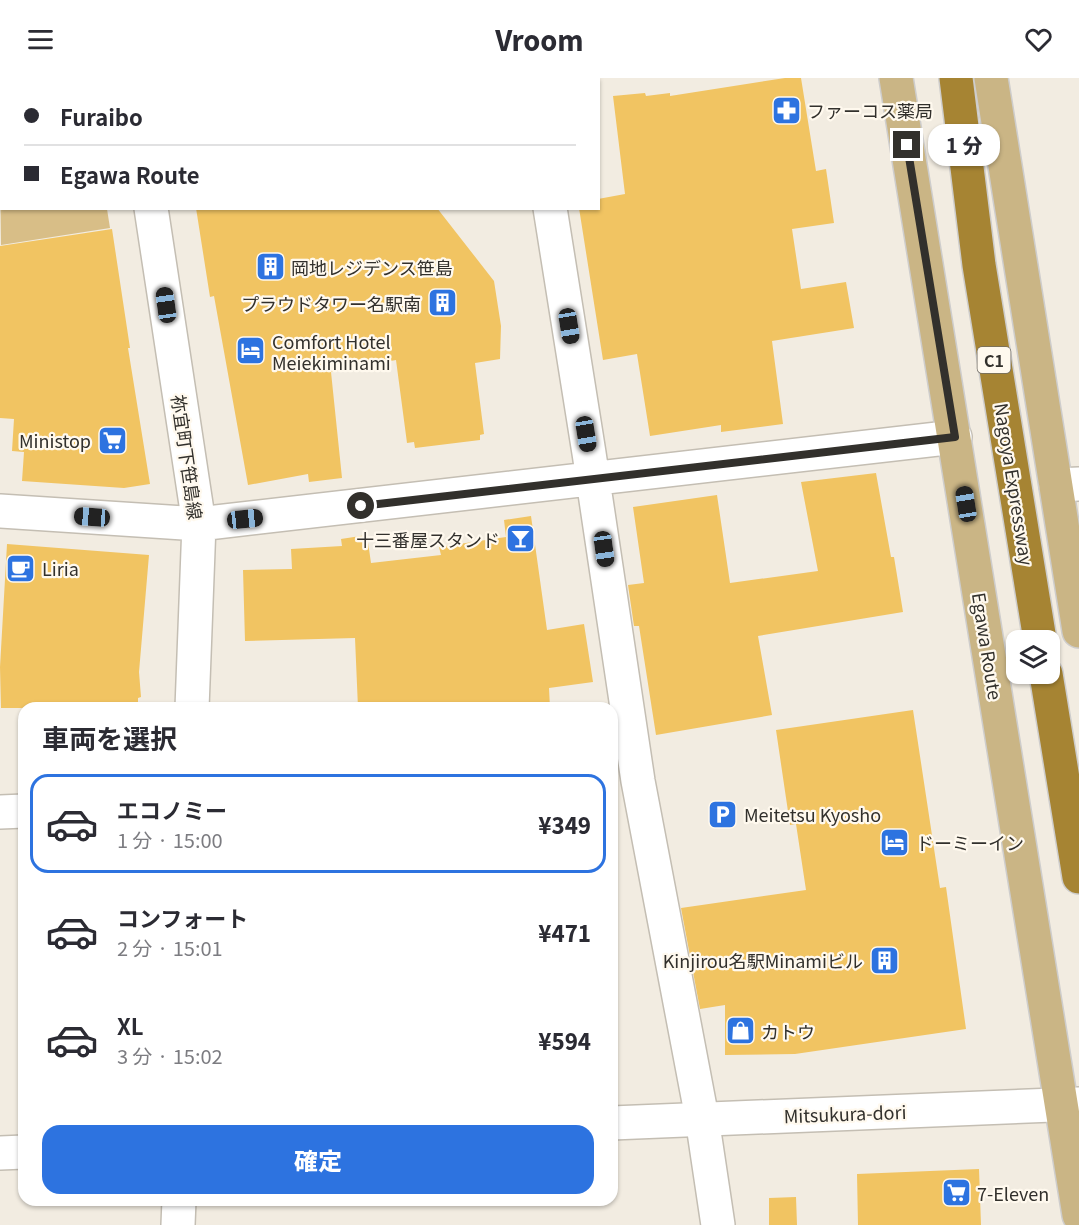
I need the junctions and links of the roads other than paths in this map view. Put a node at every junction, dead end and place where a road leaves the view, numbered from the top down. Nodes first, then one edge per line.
1 (896, 78) edge
2 (956, 78) edge
3 (991, 78) edge
4 (151, 210) edge
5 (550, 210) edge
6 (955, 437) junction
7 (593, 480) junction
8 (1067, 484) edge
9 (0, 510) edge
10 (199, 524) junction
11 (1038, 630) edge
12 (1079, 631) edge
13 (1048, 684) edge
14 (192, 702) edge
15 (617, 702) edge
16 (618, 716) edge
17 (625, 782) edge
18 (18, 811) edge
19 (0, 812) edge
20 (1079, 877) edge
21 (1070, 1105) edge
22 (702, 1118) junction
23 (618, 1122) edge
24 (18, 1152) edge
25 (0, 1153) edge
26 (178, 1206) edge
27 (1079, 1215) edge
28 (178, 1225) edge
29 (718, 1225) edge

1 - 6 main road, Egawa Route
2 - 11 highway, Nagoya Expressway / C1
3 - 8 main road
4 - 10 street, 祢宜町下笹島線
5 - 7 street
6 - 7 street
6 - 21 main road, Egawa Route
7 - 10 street
7 - 15 street
8 - 12 main road
9 - 10 street
10 - 14 street, 祢宜町下笹島線
13 - 20 highway
16 - 17 street
17 - 22 street
18 - 19 street
21 - 22 street, Mitsukura-dori
21 - 27 main road, Egawa Route
22 - 23 street, Mitsukura-dori
22 - 29 street
24 - 25 street
26 - 28 street

